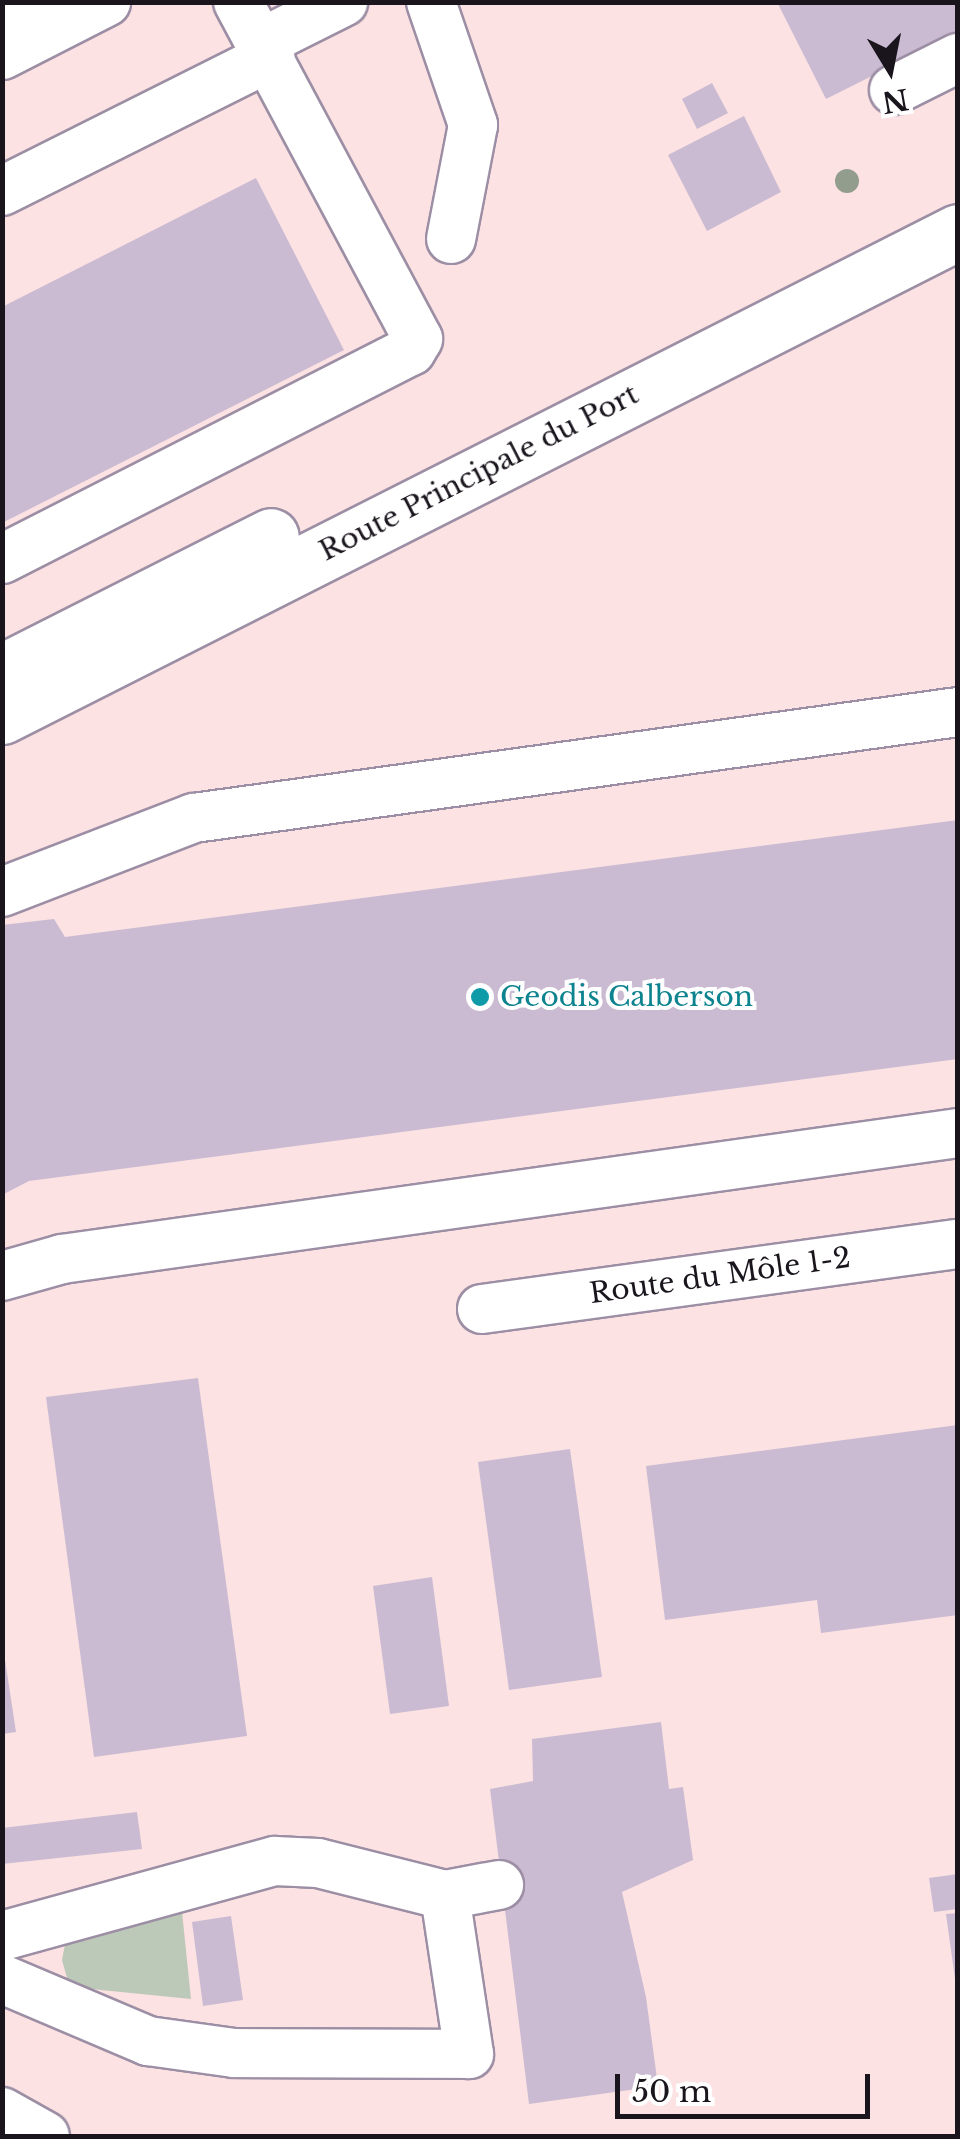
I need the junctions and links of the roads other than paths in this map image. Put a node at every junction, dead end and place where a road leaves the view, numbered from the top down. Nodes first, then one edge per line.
1 (26, 2) edge
2 (106, 2) edge
3 (238, 2) edge
4 (343, 2) edge
5 (431, 2) edge
6 (2, 15) edge
7 (265, 50) junction
8 (2, 55) edge
9 (958, 58) edge
10 (894, 90) dead end
11 (2, 190) edge
12 (958, 192) edge
13 (958, 232) edge
14 (451, 238) dead end
15 (2, 559) edge
16 (2, 672) edge
17 (958, 712) edge
18 (2, 716) edge
19 (2, 892) edge
20 (958, 1133) edge
21 (958, 1244) edge
22 (2, 1276) edge
23 (482, 1309) dead end
24 (499, 1885) dead end
25 (445, 1896) junction
26 (2, 1936) edge
27 (2, 1979) edge
28 (2, 2112) edge
29 (45, 2136) edge

1 - 6 street
2 - 8 street
3 - 7 street
4 - 7 street
5 - 14 street
7 - 11 street
7 - 15 street
9 - 10 street
12 - 16 main road, Route Principale du Port
13 - 18 main road, Route Principale du Port
17 - 19 street
20 - 22 street
21 - 23 street, Route du Môle 1-2
24 - 25 street
25 - 26 street
25 - 27 street
28 - 29 street

